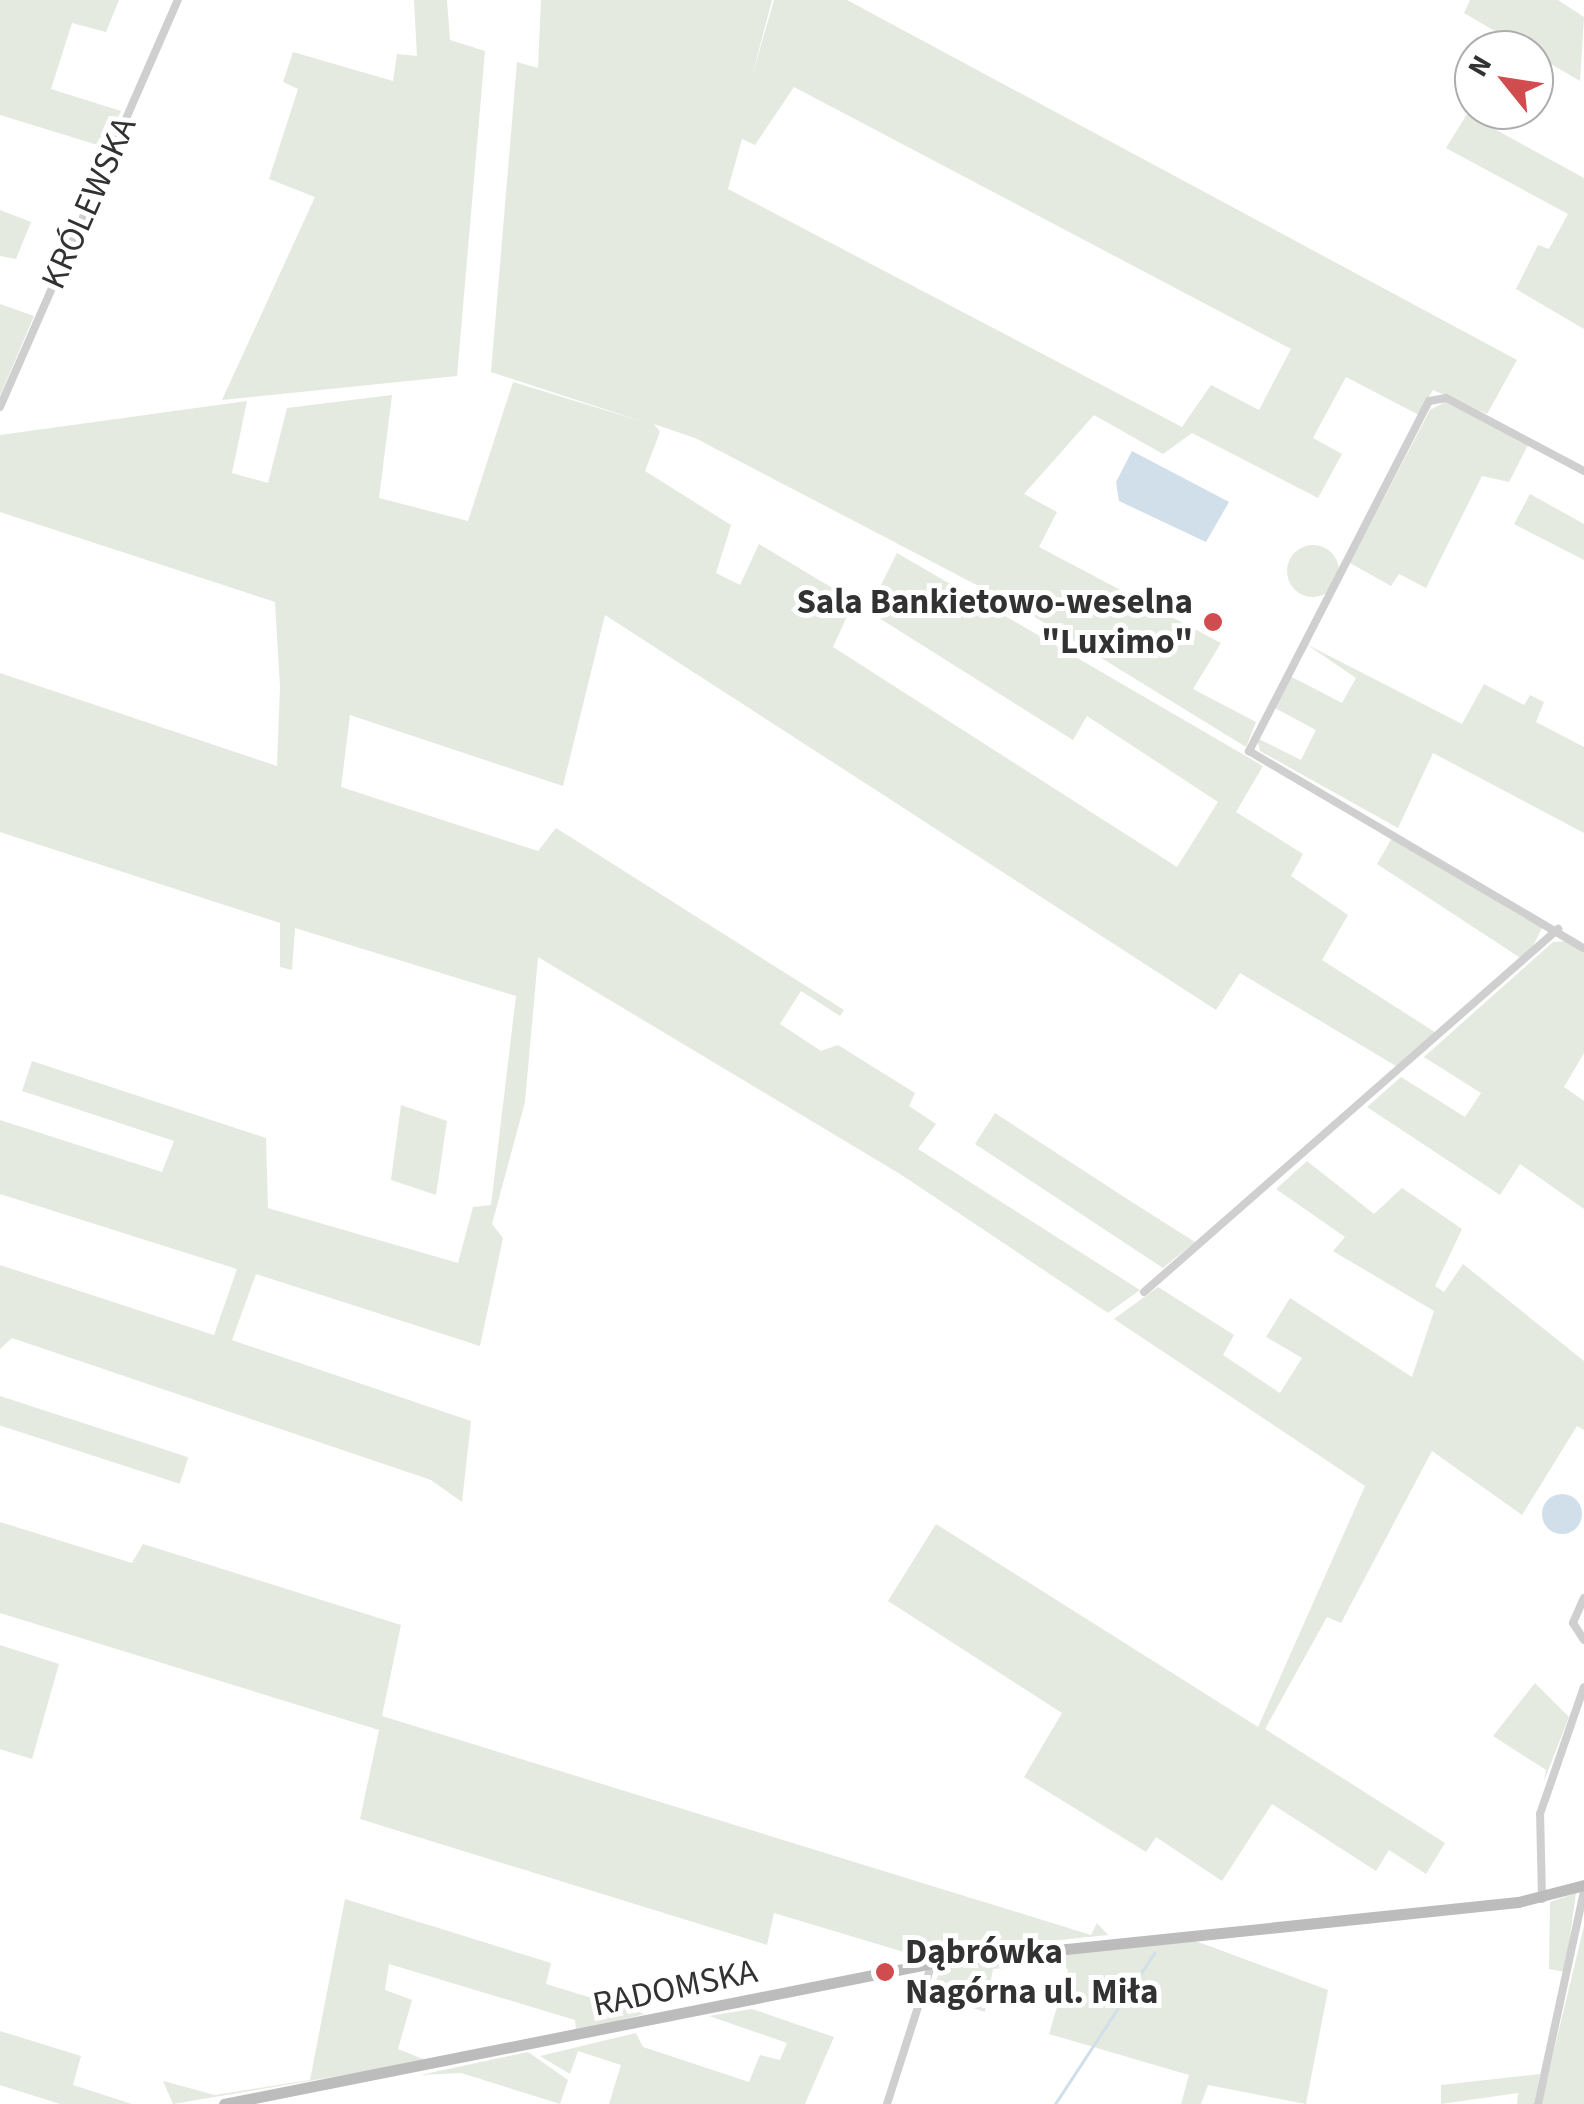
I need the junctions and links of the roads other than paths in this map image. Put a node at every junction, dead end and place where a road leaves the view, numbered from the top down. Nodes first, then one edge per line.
1 (178, 0) edge
2 (0, 407) edge
3 (1584, 472) edge
4 (1558, 930) junction
5 (1584, 948) edge
6 (1144, 1292) dead end
7 (1584, 1598) edge
8 (1584, 1640) edge
9 (1584, 1687) edge
10 (1584, 1888) edge
11 (1542, 1899) junction
12 (932, 1963) junction
13 (224, 2104) edge
14 (887, 2104) edge
15 (1538, 2104) edge

1 - 2 street, KRÓLEWSKA
3 - 4 street
4 - 5 street
4 - 6 street
7 - 8 street
9 - 11 street
10 - 11 street, RADOMSKA
10 - 15 street
11 - 12 street, RADOMSKA
12 - 13 street, RADOMSKA
12 - 14 street

